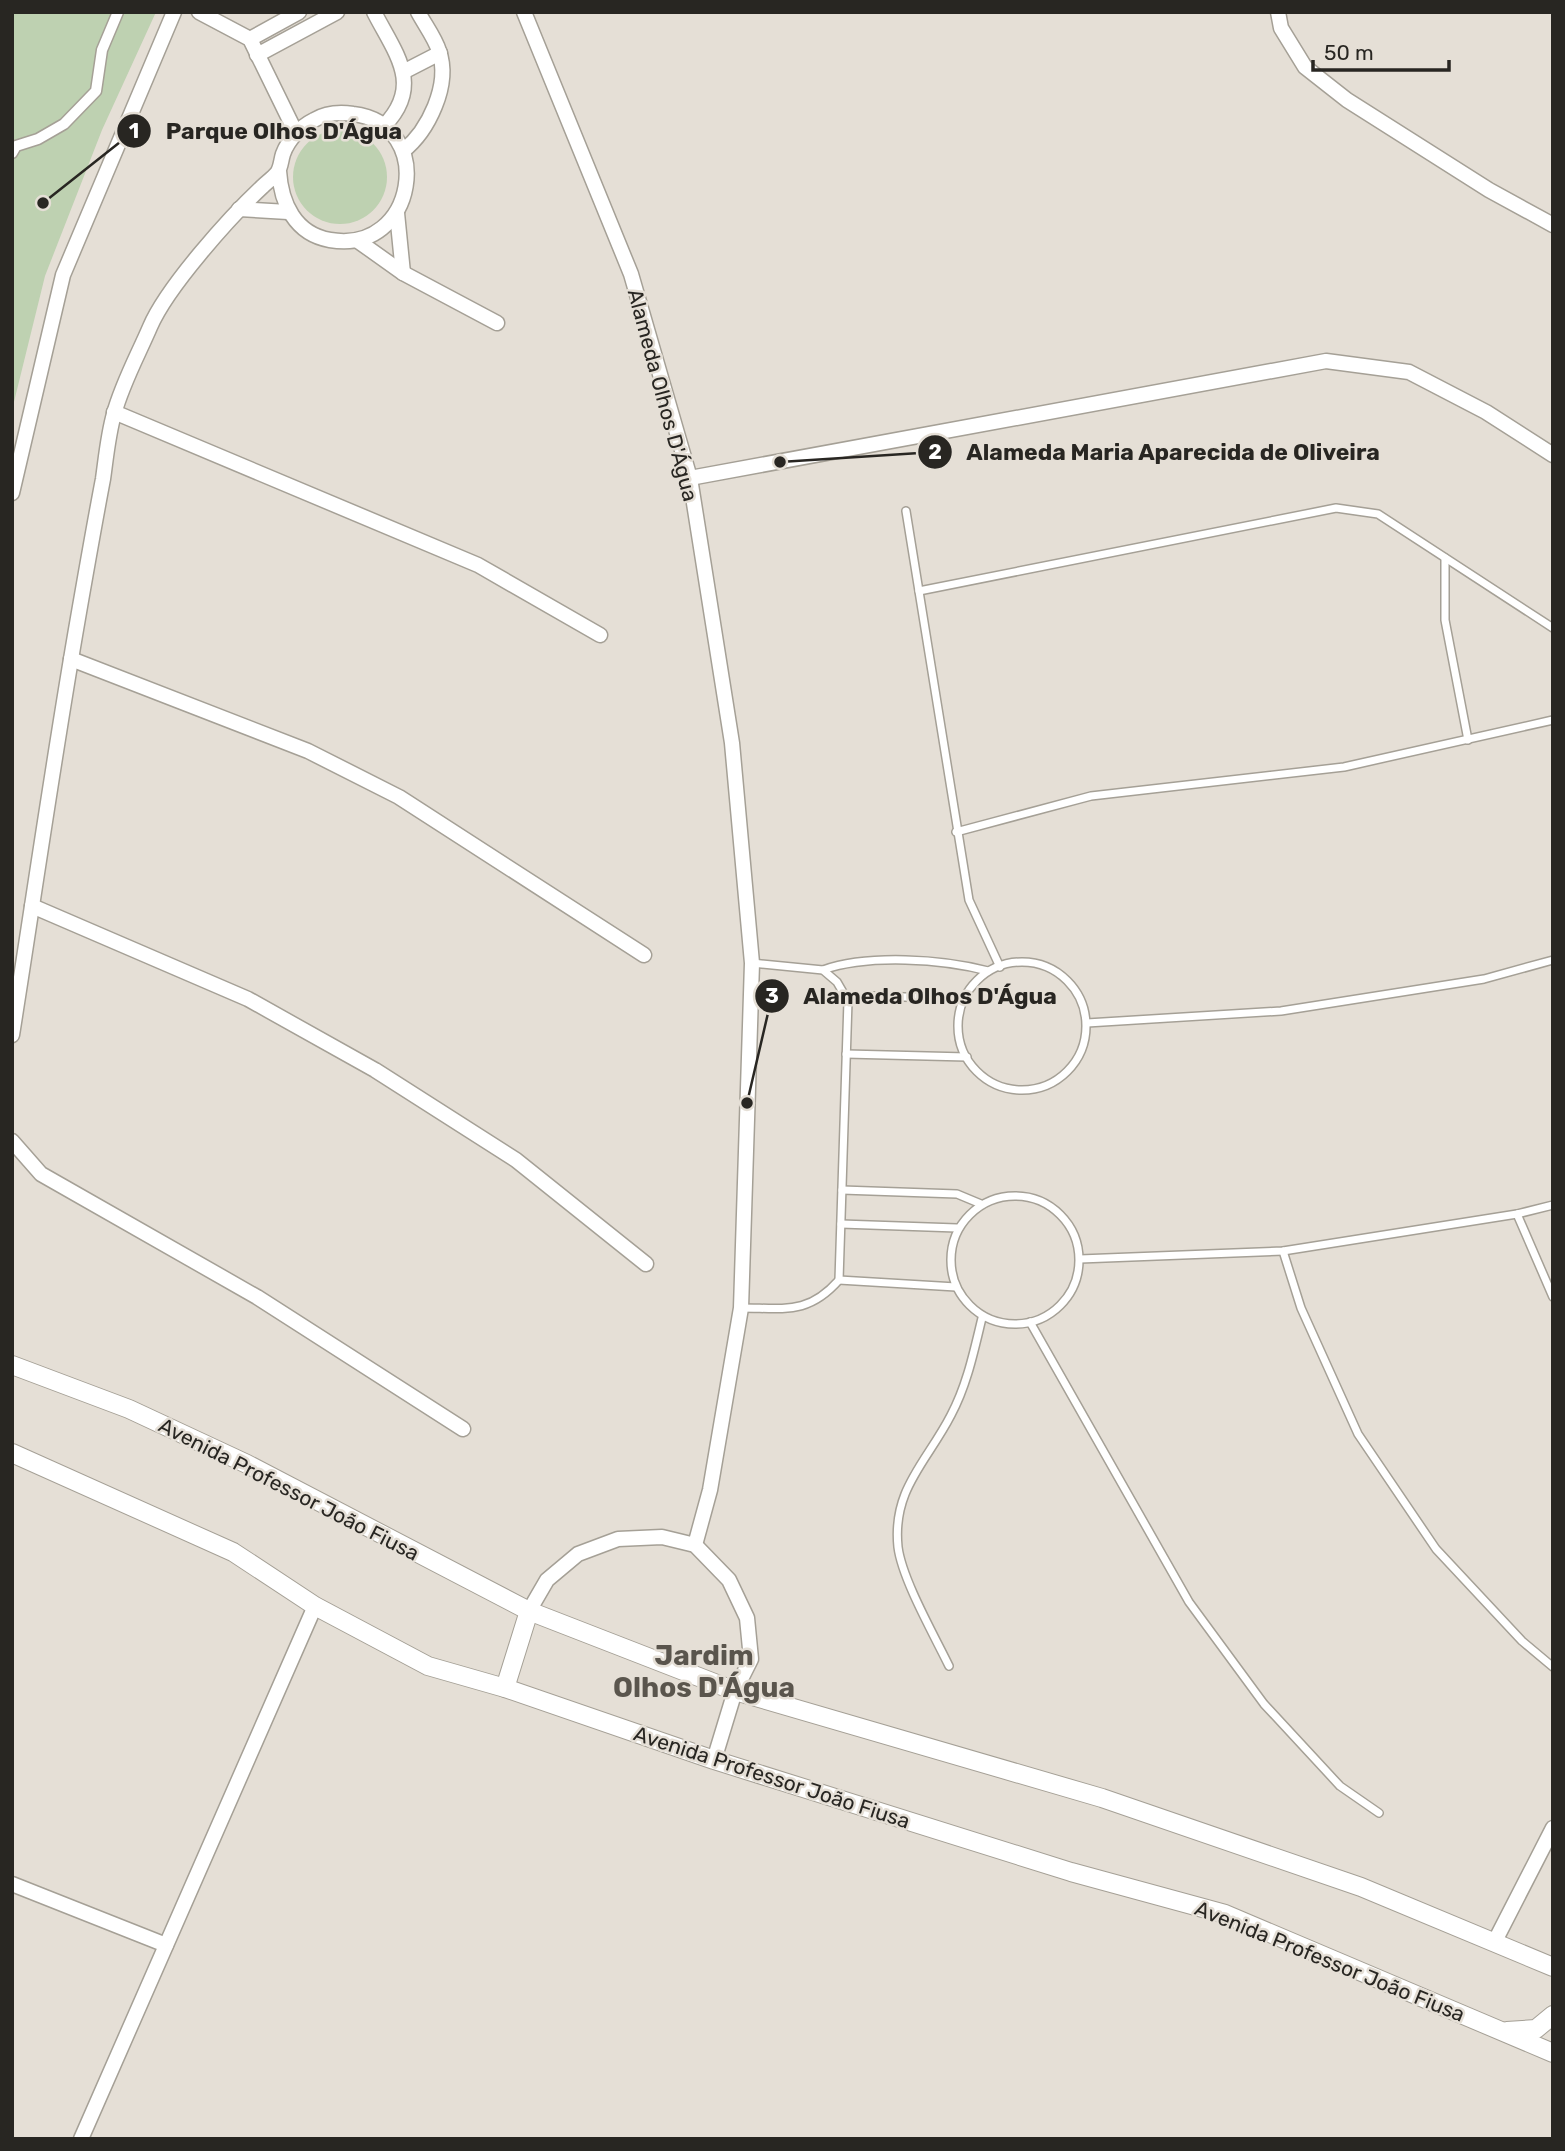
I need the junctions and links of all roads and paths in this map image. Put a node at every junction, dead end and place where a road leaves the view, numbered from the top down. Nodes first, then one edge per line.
1 (118, 12) edge
2 (174, 12) edge
3 (199, 12) edge
4 (299, 12) edge
5 (337, 12) edge
6 (374, 12) edge
7 (418, 12) edge
8 (1278, 12) edge
9 (527, 14) edge
10 (250, 39) junction
11 (440, 53) junction
12 (257, 55) junction
13 (405, 71) junction
14 (384, 126) junction
15 (296, 133) junction
16 (403, 151) junction
17 (12, 153) edge
18 (279, 171) junction
19 (239, 209) junction
20 (288, 212) junction
21 (397, 213) junction
22 (1553, 225) edge
23 (358, 241) junction
24 (403, 273) junction
25 (497, 323) dead end
26 (114, 412) junction
27 (1553, 455) edge
28 (690, 478) junction
29 (12, 492) edge
30 (906, 511) dead end
31 (1445, 558) junction
32 (919, 591) junction
33 (1553, 628) edge
34 (600, 635) dead end
35 (71, 659) junction
36 (1553, 720) edge
37 (1468, 740) junction
38 (956, 832) junction
39 (32, 905) junction
40 (643, 955) dead end
41 (1553, 960) edge
42 (752, 963) junction
43 (1000, 967) junction
44 (823, 970) junction
45 (988, 971) junction
46 (965, 999) junction
47 (848, 1001) junction
48 (1087, 1023) junction
49 (12, 1035) edge
50 (846, 1054) junction
51 (967, 1057) junction
52 (12, 1141) edge
53 (842, 1190) junction
54 (981, 1204) junction
55 (1553, 1205) edge
56 (1517, 1214) junction
57 (841, 1224) junction
58 (957, 1228) junction
59 (1283, 1251) junction
60 (1080, 1259) junction
61 (646, 1264) dead end
62 (839, 1280) junction
63 (956, 1287) junction
64 (1553, 1297) edge
65 (741, 1308) junction
66 (982, 1318) junction
67 (1030, 1322) junction
68 (12, 1365) edge
69 (463, 1430) dead end
70 (12, 1453) edge
71 (695, 1545) junction
72 (315, 1606) junction
73 (529, 1611) junction
74 (948, 1666) dead end
75 (1553, 1667) edge
76 (505, 1688) junction
77 (735, 1691) junction
78 (714, 1760) junction
79 (1379, 1813) dead end
80 (1553, 1828) edge
81 (12, 1884) edge
82 (1494, 1943) junction
83 (166, 1945) junction
84 (1552, 1969) edge
85 (1553, 2015) edge
86 (1504, 2031) junction
87 (1553, 2053) edge
88 (81, 2139) edge

1 - 17 street
2 - 29 street
3 - 10 street
4 - 10 street
5 - 12 street
6 - 13 street
7 - 11 street
8 - 22 street
9 - 28 street, Alameda Olhos D'Água
10 - 12 street
11 - 13 street
11 - 16 street
12 - 15 street
13 - 14 street
14 - 15 street
14 - 16 street
15 - 18 street
16 - 21 street
18 - 19 street
18 - 20 street
19 - 20 street
19 - 26 street
20 - 23 street
21 - 23 street
21 - 24 street
23 - 24 street
24 - 25 street
26 - 34 street
26 - 35 street
27 - 28 street
28 - 42 street, Alameda Olhos D'Água
30 - 32 lane
31 - 32 lane
31 - 33 lane
31 - 37 lane
32 - 38 lane
35 - 39 street
35 - 40 street
36 - 37 lane
37 - 38 lane
38 - 43 lane
39 - 49 street
39 - 61 street
41 - 48 lane
42 - 44 lane
42 - 65 street, Alameda Olhos D'Água
43 - 45 lane
43 - 48 lane
44 - 45 lane
44 - 47 lane
45 - 46 lane
46 - 47 lane
46 - 51 lane
47 - 50 lane
48 - 51 lane
50 - 51 lane
50 - 53 lane
52 - 69 street
53 - 54 lane
53 - 57 lane
54 - 58 lane
54 - 60 lane
55 - 56 lane
56 - 59 lane
56 - 64 lane
57 - 58 lane
57 - 62 lane
58 - 63 lane
59 - 60 lane
59 - 75 lane
60 - 67 lane
62 - 63 lane
62 - 65 lane
63 - 66 lane
65 - 71 street, Alameda Olhos D'Água
66 - 67 lane
66 - 74 lane
67 - 79 lane
68 - 73 street, Avenida Professor João Fiusa
70 - 72 street, Avenida Professor João Fiusa
71 - 73 street
71 - 77 street
72 - 76 street, Avenida Professor João Fiusa
72 - 83 street
73 - 76 street
73 - 77 street, Avenida Professor João Fiusa
76 - 78 street, Avenida Professor João Fiusa
77 - 78 street
77 - 82 street, Avenida Professor João Fiusa
78 - 86 street, Avenida Professor João Fiusa
80 - 82 street
81 - 83 street
82 - 84 street, Avenida Professor João Fiusa
83 - 88 street
85 - 86 street
86 - 87 street, Avenida Professor João Fiusa

